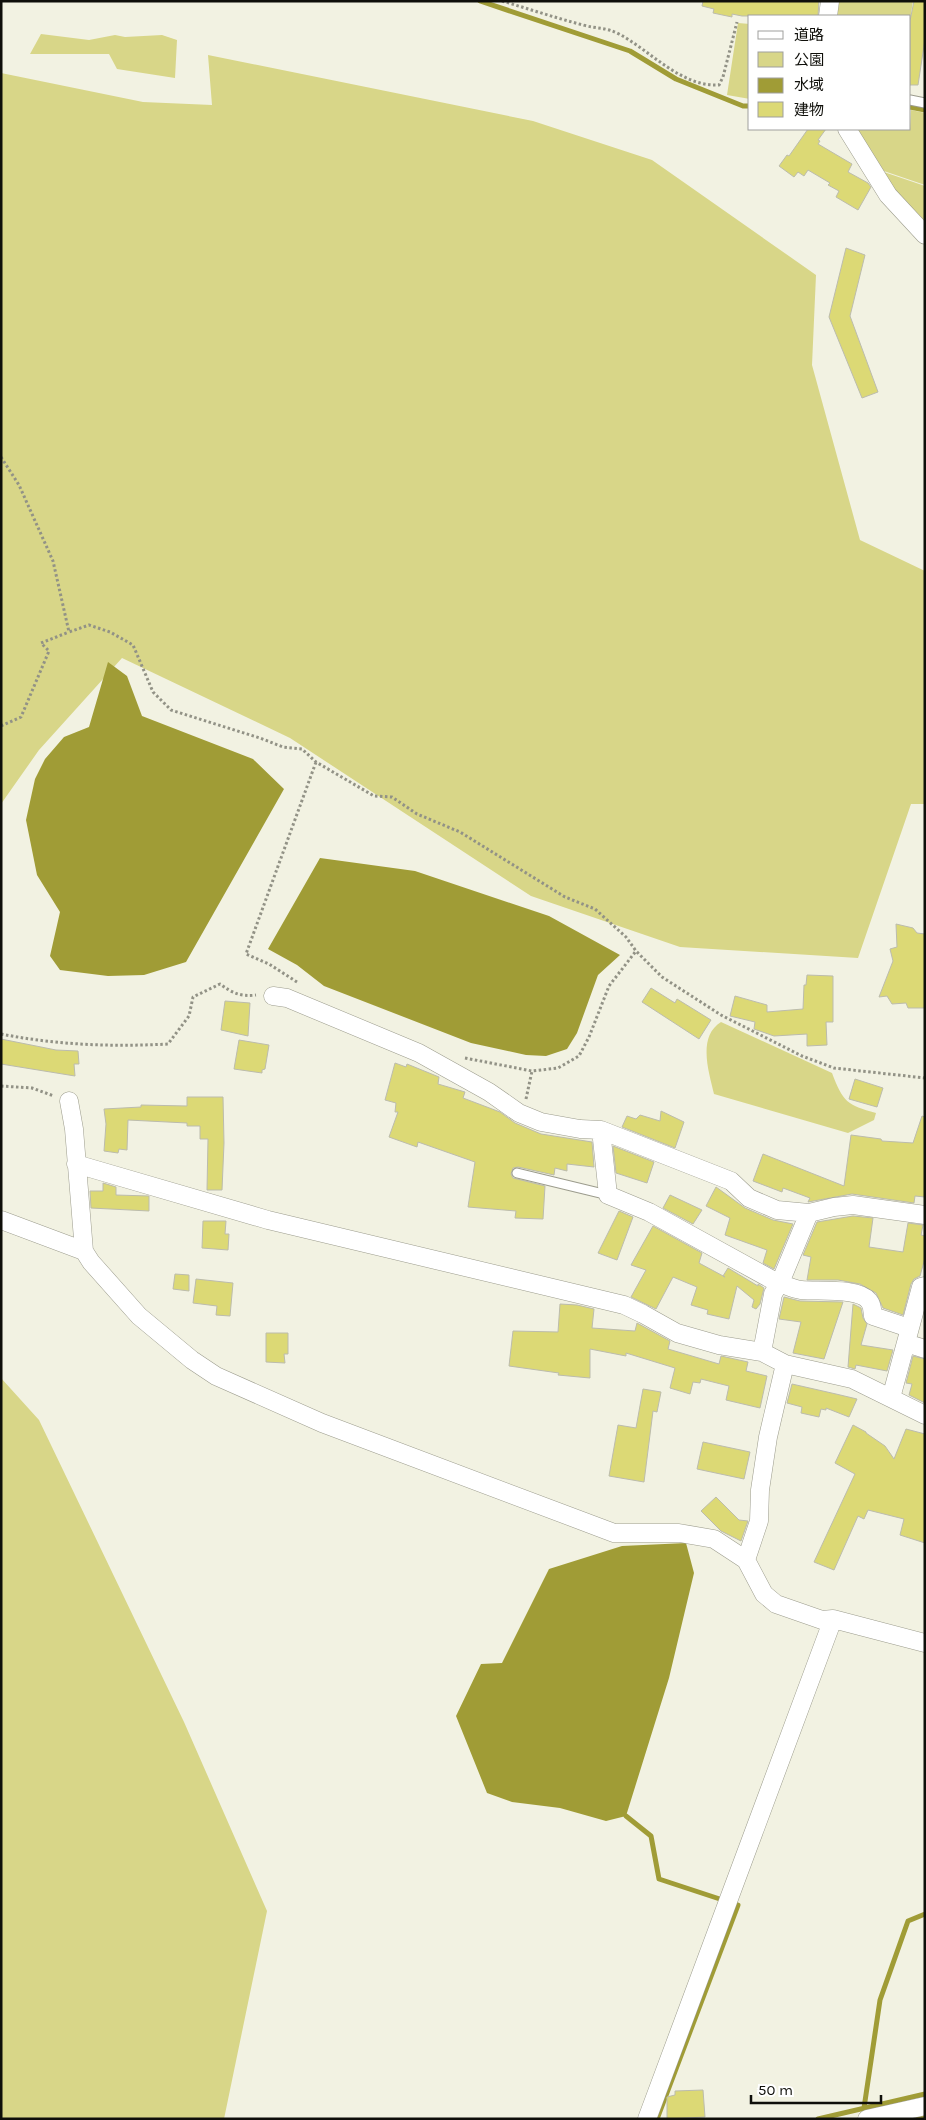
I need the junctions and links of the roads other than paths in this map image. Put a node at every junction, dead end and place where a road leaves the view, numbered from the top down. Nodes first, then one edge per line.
1 (830, 1) edge
2 (828, 15) edge
3 (911, 100) edge
4 (925, 103) edge
5 (848, 130) edge
6 (925, 235) edge
7 (273, 996) road end
8 (69, 1101) road end
9 (601, 1130) junction
10 (76, 1164) junction
11 (516, 1173) dead end
12 (608, 1195) junction
13 (809, 1213) junction
14 (925, 1215) edge
15 (1, 1220) edge
16 (84, 1251) junction
17 (778, 1283) junction
18 (925, 1286) edge
19 (908, 1335) junction
20 (925, 1349) edge
21 (762, 1352) junction
22 (785, 1364) junction
23 (891, 1398) junction
24 (925, 1415) edge
25 (746, 1560) junction
26 (833, 1619) junction
27 (925, 1643) edge
28 (925, 2106) edge
29 (647, 2119) edge
30 (866, 2119) edge

1 - 2 street
3 - 4 lane
5 - 6 street
7 - 9 street
8 - 10 street
9 - 12 street
9 - 13 street
10 - 16 street
10 - 21 street
11 - 12 lane
12 - 17 street
13 - 14 street
13 - 17 street
15 - 16 street
16 - 25 street
17 - 19 street
17 - 21 street
18 - 19 street
19 - 20 street
19 - 23 street
21 - 22 street
22 - 23 street
22 - 25 street
23 - 24 street
25 - 26 street
26 - 27 street
26 - 29 street
28 - 30 street

